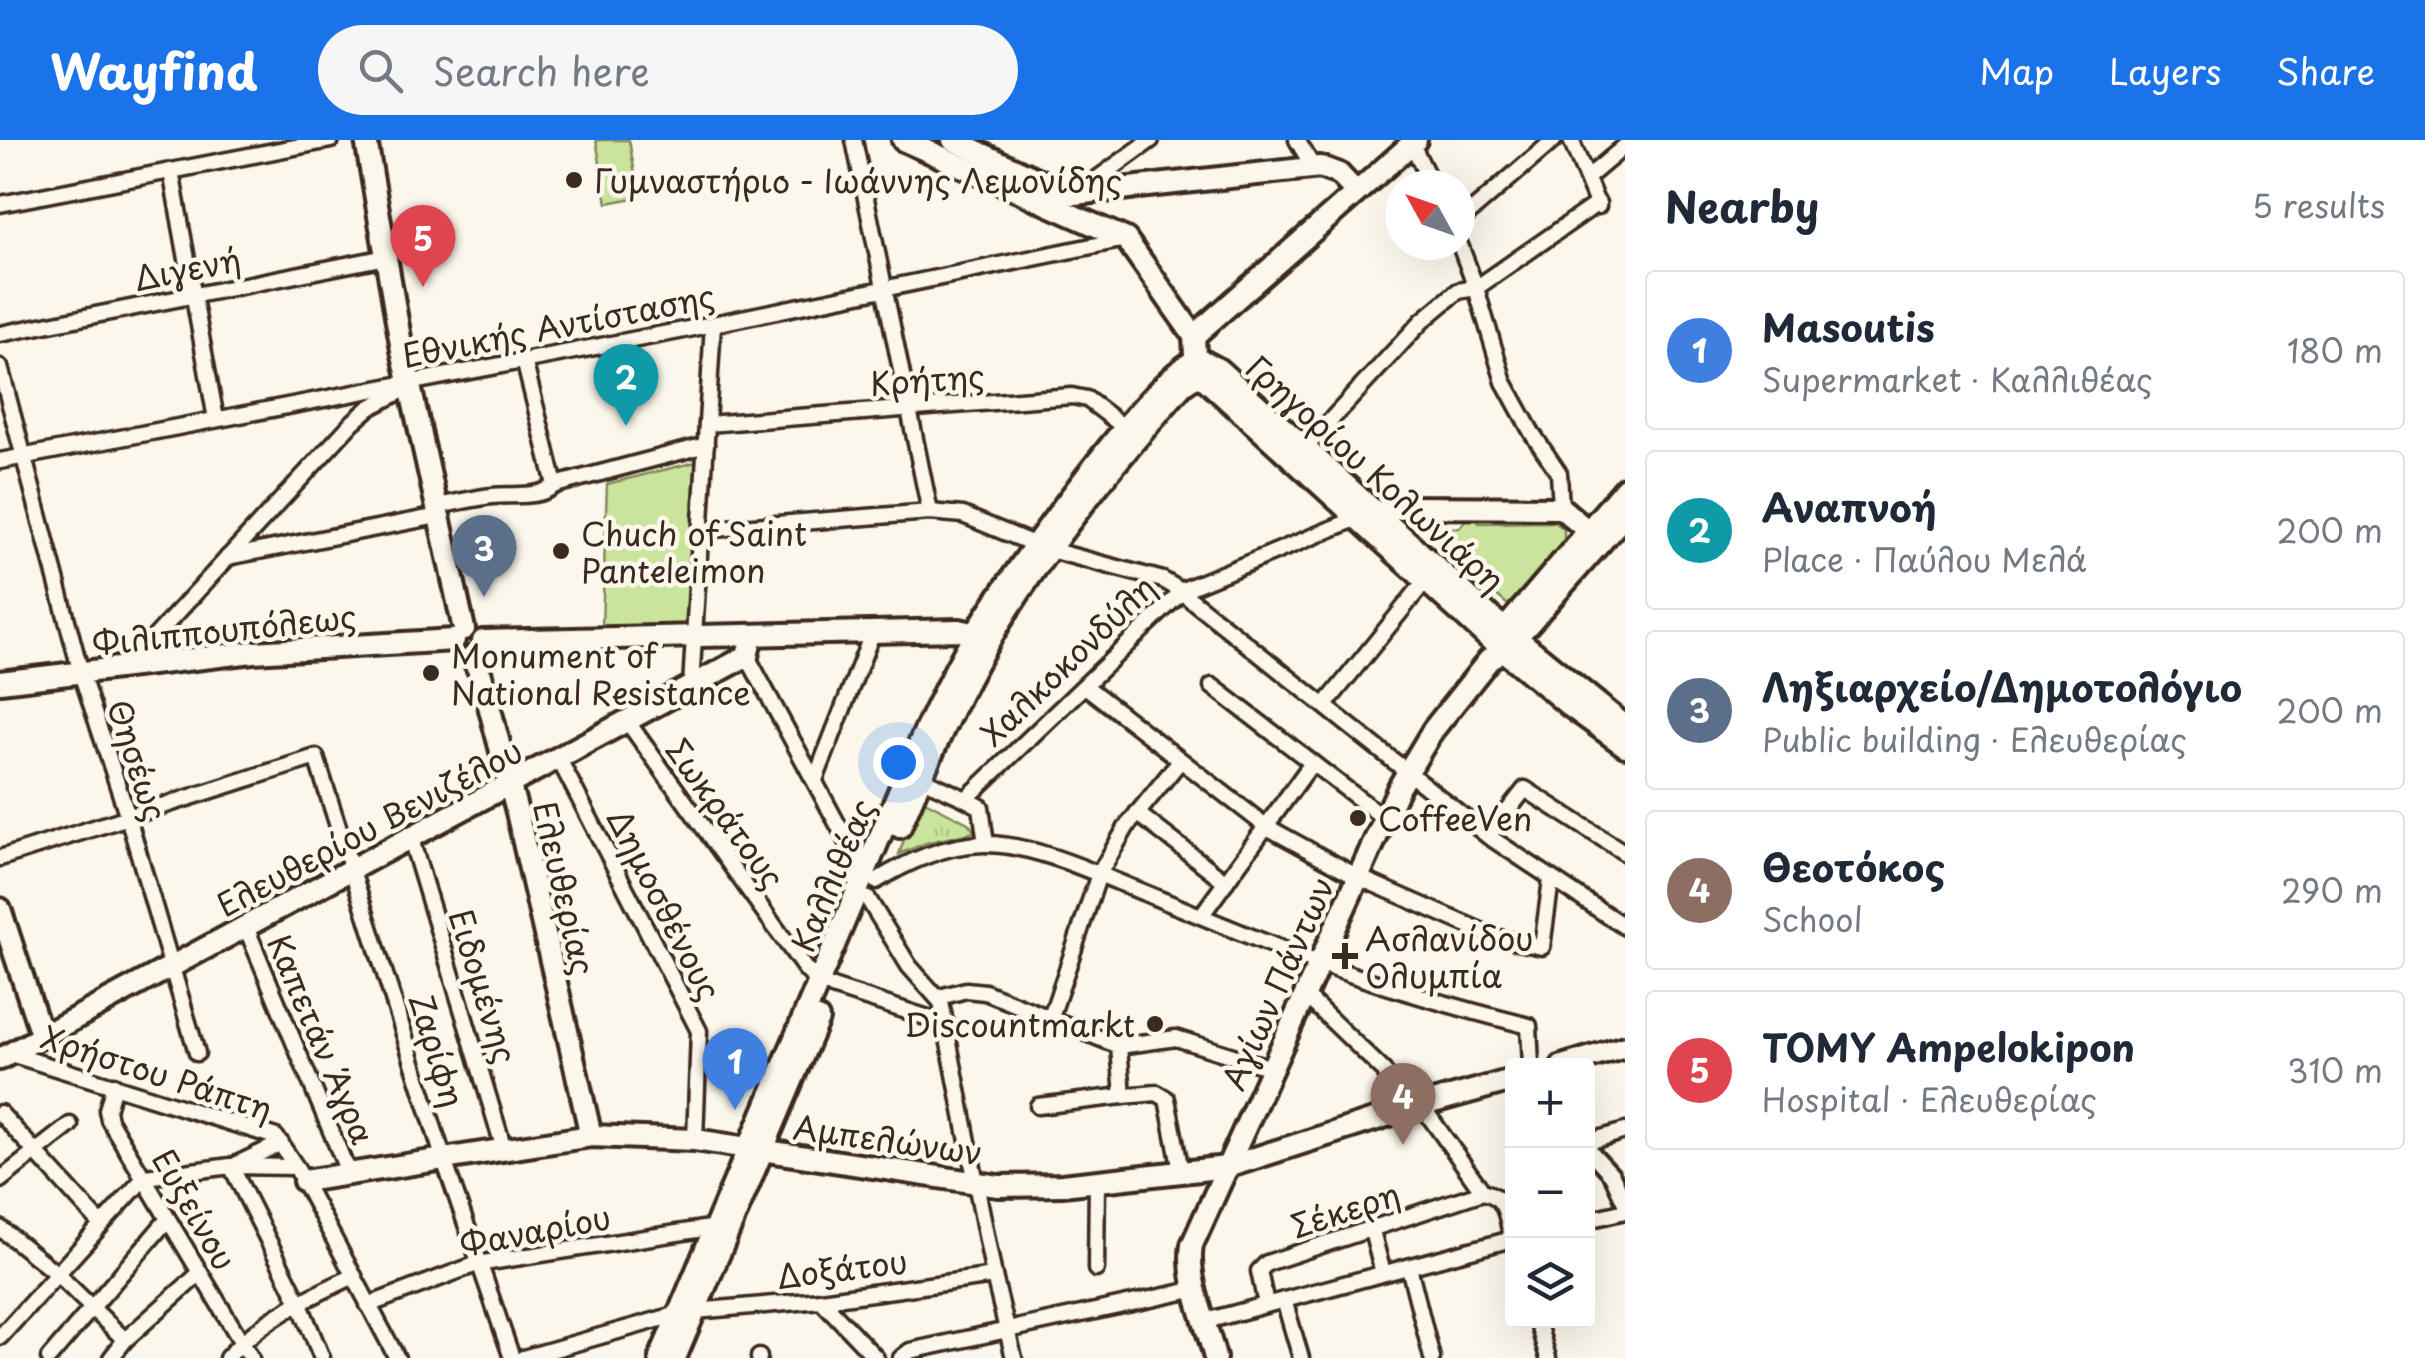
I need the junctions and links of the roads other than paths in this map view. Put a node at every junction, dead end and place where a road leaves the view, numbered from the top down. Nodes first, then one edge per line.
1 (331, 140) edge
2 (366, 140) edge
3 (854, 140) edge
4 (903, 140) edge
5 (953, 140) edge
6 (1151, 140) edge
7 (1298, 140) edge
8 (1554, 140) edge
9 (1571, 140) edge
10 (1413, 141) edge
11 (1625, 146) edge
12 (1313, 167) junction
13 (1426, 170) edge
14 (171, 171) junction
15 (1587, 178) junction
16 (1356, 192) junction
17 (1075, 194) junction
18 (0, 204) edge
19 (1475, 209) edge
20 (1126, 239) junction
21 (386, 257) junction
22 (1466, 260) edge
23 (1476, 288) junction
24 (884, 289) junction
25 (192, 294) junction
26 (713, 324) junction
27 (0, 334) edge
28 (1194, 336) junction
29 (524, 360) junction
30 (0, 367) edge
31 (1196, 368) junction
32 (409, 384) junction
33 (336, 396) junction
34 (908, 407) junction
35 (216, 420) junction
36 (353, 422) junction
37 (707, 424) junction
38 (1131, 433) junction
39 (706, 445) junction
40 (1305, 448) junction
41 (22, 458) junction
42 (0, 461) edge
43 (555, 484) junction
44 (1625, 488) edge
45 (1560, 508) junction
46 (437, 511) junction
47 (930, 512) junction
48 (1367, 515) junction
49 (1625, 515) edge
50 (701, 530) junction
51 (1594, 537) junction
52 (1043, 547) junction
53 (228, 557) junction
54 (1426, 580) junction
55 (1181, 592) junction
56 (872, 634) junction
57 (459, 635) junction
58 (983, 636) junction
59 (696, 637) junction
60 (1502, 643) junction
61 (749, 646) junction
62 (477, 649) junction
63 (127, 666) junction
64 (81, 673) junction
65 (0, 682) edge
66 (691, 686) junction
67 (1084, 686) junction
68 (1212, 686) dead end
69 (1325, 705) junction
70 (627, 722) junction
71 (1625, 726) edge
72 (1625, 746) edge
73 (559, 758) junction
74 (1180, 760) junction
75 (1312, 763) junction
76 (1408, 770) junction
77 (920, 778) junction
78 (815, 780) junction
79 (510, 785) junction
80 (966, 798) junction
81 (1137, 813) junction
82 (128, 817) junction
83 (1384, 818) junction
84 (1267, 827) junction
85 (1488, 836) junction
86 (410, 838) junction
87 (986, 844) junction
88 (1625, 852) edge
89 (0, 858) edge
90 (354, 869) junction
91 (1099, 874) junction
92 (1358, 876) junction
93 (1551, 880) junction
94 (1226, 882) junction
95 (870, 885) junction
96 (0, 909) edge
97 (1201, 916) junction
98 (246, 927) junction
99 (1625, 927) edge
100 (1318, 963) junction
101 (172, 967) junction
102 (825, 985) junction
103 (1304, 994) junction
104 (940, 998) junction
105 (1051, 1017) junction
106 (947, 1024) junction
107 (42, 1037) junction
108 (1119, 1046) junction
109 (1625, 1047) edge
110 (197, 1053) dead end
111 (6, 1056) edge
112 (1531, 1058) edge
113 (1589, 1058) edge
114 (1271, 1068) junction
115 (1505, 1082) edge
116 (114, 1085) junction
117 (1123, 1096) junction
118 (1038, 1106) dead end
119 (1415, 1107) junction
120 (0, 1113) edge
121 (70, 1126) dead end
122 (1244, 1130) junction
123 (1625, 1131) edge
124 (590, 1136) junction
125 (694, 1140) junction
126 (1595, 1142) edge
127 (281, 1143) junction
128 (1590, 1148) edge
129 (504, 1149) junction
130 (756, 1150) junction
131 (34, 1152) junction
132 (1264, 1155) junction
133 (444, 1160) junction
134 (232, 1166) junction
135 (1227, 1167) junction
136 (1181, 1171) junction
137 (348, 1172) junction
138 (300, 1174) junction
139 (145, 1177) junction
140 (0, 1180) edge
141 (978, 1180) junction
142 (1097, 1180) junction
143 (1483, 1192) junction
144 (1625, 1203) edge
145 (1625, 1210) edge
146 (1595, 1218) edge
147 (167, 1220) junction
148 (101, 1224) junction
149 (716, 1227) junction
150 (1372, 1231) junction
151 (2, 1233) edge
152 (1511, 1238) edge
153 (1505, 1242) edge
154 (478, 1264) junction
155 (1410, 1266) junction
156 (1096, 1269) dead end
157 (200, 1273) junction
158 (1383, 1273) junction
159 (56, 1274) junction
160 (354, 1276) junction
161 (994, 1276) junction
162 (1197, 1289) junction
163 (821, 1300) junction
164 (1284, 1300) junction
165 (299, 1302) junction
166 (368, 1304) junction
167 (1266, 1304) junction
168 (91, 1307) junction
169 (686, 1312) junction
170 (1206, 1321) junction
171 (1539, 1328) edge
172 (1006, 1331) junction
173 (0, 1337) edge
174 (125, 1340) junction
175 (242, 1342) junction
176 (49, 1358) edge
177 (111, 1358) edge
178 (227, 1358) edge
179 (251, 1358) edge
180 (322, 1358) edge
181 (397, 1358) edge
182 (512, 1358) edge
183 (523, 1358) edge
184 (660, 1358) edge
185 (675, 1358) edge
186 (876, 1358) edge
187 (901, 1358) edge
188 (1014, 1358) edge
189 (1215, 1358) edge
190 (1301, 1358) edge
191 (1432, 1358) edge
192 (1548, 1358) edge

1 - 14 street
2 - 21 main road
3 - 24 street
4 - 20 main road
5 - 17 main road
6 - 17 street
7 - 12 street
8 - 19 street
9 - 15 street
10 - 13 street
10 - 16 main road
11 - 15 street
12 - 16 main road
12 - 17 main road
14 - 18 street
14 - 25 street
15 - 23 street
16 - 28 main road
20 - 24 street, Εθνικής Αντίστασης
20 - 28 main road
21 - 25 street, Διγενή
21 - 32 main road
22 - 23 street
23 - 40 street
23 - 45 street
24 - 26 street, Εθνικής Αντίστασης
24 - 34 street
25 - 27 street, Διγενή
25 - 35 street
26 - 29 street, Εθνικής Αντίστασης
26 - 37 street
28 - 31 main road, Γρηγορίου Κολωνιάρη
29 - 32 street, Εθνικής Αντίστασης
29 - 43 street
30 - 41 street, Θησέως
31 - 38 main road, Καλλιθέας
31 - 40 main road, Γρηγορίου Κολωνιάρη
31 - 48 main road, Γρηγορίου Κολωνιάρη
32 - 33 street, Εθνικής Αντίστασης
32 - 36 street
32 - 46 main road
33 - 35 street, Εθνικής Αντίστασης
33 - 36 street
34 - 37 street, Κρήτης
34 - 38 street, Κρήτης
34 - 47 street
35 - 41 street, Εθνικής Αντίστασης
36 - 53 street
37 - 39 street
38 - 52 main road, Καλλιθέας
39 - 43 street
39 - 50 street
40 - 48 main road, Γρηγορίου Κολωνιάρη
41 - 42 street, Εθνικής Αντίστασης
41 - 64 street, Θησέως
43 - 46 street
44 - 51 main road, Αγίων Πάντων
45 - 48 main road, Χαλκοκονδύλη
45 - 51 main road
46 - 53 street
46 - 57 main road
47 - 50 street
47 - 52 street
48 - 54 main road, Γρηγορίου Κολωνιάρη
48 - 55 street, Χαλκοκονδύλη
48 - 60 main road, Γρηγορίου Κολωνιάρη
49 - 51 main road, Αγίων Πάντων
50 - 59 street
51 - 60 main road, Αγίων Πάντων
52 - 55 street
52 - 58 main road, Καλλιθέας
53 - 63 street
54 - 60 main road, Γρηγορίου Κολωνιάρη
54 - 69 street
55 - 67 street, Χαλκοκονδύλη
55 - 69 street
56 - 58 main road
56 - 61 main road
56 - 78 street
57 - 62 main road
57 - 63 main road, Φιλιππουπόλεως
58 - 77 main road, Καλλιθέας
58 - 95 main road, Καλλιθέας
59 - 61 main road
59 - 62 main road
59 - 66 street
60 - 71 main road, Γρηγορίου Κολωνιάρη
60 - 72 main road, Γρηγορίου Κολωνιάρη
60 - 76 main road, Αγίων Πάντων
61 - 66 main road, Ελευθερίου Βενιζέλου
61 - 78 street
62 - 79 main road, Ελευθερίας
63 - 64 main road, Φιλιππουπόλεως
64 - 65 main road, Φιλιππουπόλεως
64 - 82 street, Θησέως
66 - 70 main road, Ελευθερίου Βενιζέλου
67 - 74 street
67 - 80 street, Χαλκοκονδύλη
68 - 75 street
69 - 76 street
70 - 73 main road, Ελευθερίου Βενιζέλου
70 - 102 street, Σωκράτους
73 - 79 main road, Ελευθερίου Βενιζέλου
73 - 125 street, Δημοσθένους
74 - 81 street
74 - 84 street
75 - 83 street
75 - 84 street
76 - 83 main road, Αγίων Πάντων
76 - 85 street
77 - 80 street
77 - 95 main road, Καλλιθέας
78 - 95 street
79 - 86 main road, Ελευθερίου Βενιζέλου
79 - 124 main road, Ελευθερίας
80 - 87 street
81 - 91 street
81 - 94 street
82 - 89 street
82 - 90 street, Ζαρίφη
82 - 101 street, Θησέως
83 - 92 main road, Αγίων Πάντων
84 - 92 street
84 - 94 street
85 - 88 street
85 - 93 street
86 - 90 main road, Ελευθερίου Βενιζέλου
86 - 129 street, Ειδομένης
87 - 91 street
87 - 95 street
90 - 98 main road, Ελευθερίου Βενιζέλου
90 - 133 street, Ζαρίφη
91 - 97 street
91 - 105 street
92 - 93 street
92 - 100 main road, Αγίων Πάντων
93 - 99 street
94 - 97 street
95 - 102 main road, Καλλιθέας
95 - 104 street
96 - 107 main road
97 - 100 street
98 - 101 main road, Ελευθερίου Βενιζέλου
98 - 137 street, Καπετάν Άγρα
100 - 103 main road, Αγίων Πάντων
100 - 112 street
101 - 107 main road, Ελευθερίου Βενιζέλου
101 - 110 street, Θησέως
102 - 106 street
102 - 130 main road, Καλλιθέας
103 - 114 main road, Αγίων Πάντων
103 - 119 street
104 - 105 street
104 - 106 street
105 - 108 street
106 - 141 street
107 - 111 main road, Ελευθερίου Βενιζέλου
108 - 114 street
108 - 117 street
109 - 113 main road
111 - 116 street, Χρήστου Ράπτη
114 - 122 main road, Αγίων Πάντων
115 - 119 main road, Αμπελώνων
116 - 127 street, Χρήστου Ράπτη
116 - 139 street, Ευξείνου
117 - 118 street
117 - 136 street
119 - 132 main road, Αμπελώνων
119 - 143 street
120 - 131 street
121 - 131 street
122 - 132 main road
122 - 135 main road, Αγίων Πάντων
123 - 126 street
124 - 125 main road, Αμπελώνων
124 - 129 main road, Αμπελώνων
125 - 130 main road, Αμπελώνων
127 - 134 street
127 - 138 street, Χρήστου Ράπτη
128 - 144 street
129 - 133 main road, Αμπελώνων
130 - 141 main road, Αμπελώνων
130 - 149 main road, Καλλιθέας
130 - 169 main road, Καλλιθέας
131 - 140 street
131 - 148 street
132 - 135 main road, Αμπελώνων
133 - 137 main road, Αμπελώνων
133 - 154 street, Ζαρίφη
134 - 138 street
134 - 139 street
134 - 165 street
135 - 136 main road, Αμπελώνων
135 - 162 main road, Αγίων Πάντων
136 - 142 main road, Αμπελώνων
137 - 138 main road, Αμπελώνων
138 - 160 street, Χρήστου Ράπτη
139 - 147 street, Ευξείνου
139 - 148 street
141 - 142 main road, Αμπελώνων
141 - 161 street
142 - 156 street
143 - 150 street, Σέκερη
143 - 152 street
145 - 146 street
147 - 157 street, Ευξείνου
147 - 168 street
148 - 159 street
149 - 154 street, Φαναρίου
149 - 169 main road, Καλλιθέας
150 - 158 street
150 - 167 street, Σέκερη
151 - 159 street
153 - 155 street
154 - 166 street, Φαναρίου
154 - 182 street, Ζαρίφη
155 - 158 street
155 - 191 street
157 - 174 street
157 - 175 street, Ευξείνου
158 - 164 street
159 - 168 street
159 - 173 street
160 - 165 street
160 - 166 street, Χρήστου Ράπτη
161 - 163 street, Δοξάτου
161 - 172 street
162 - 170 main road, Αγίων Πάντων
162 - 172 street
163 - 169 street, Δοξάτου
163 - 186 street
164 - 167 street
164 - 190 street
165 - 175 street
165 - 180 street
166 - 181 street, Χρήστου Ράπτη
167 - 170 street
168 - 174 street
168 - 176 street
169 - 183 street, Δοξάτου
169 - 184 main road, Καλλιθέας
169 - 185 main road, Καλλιθέας
170 - 189 main road, Αγίων Πάντων
171 - 192 street
172 - 187 street
172 - 188 street
174 - 177 street
175 - 178 street
175 - 179 street, Ευξείνου

